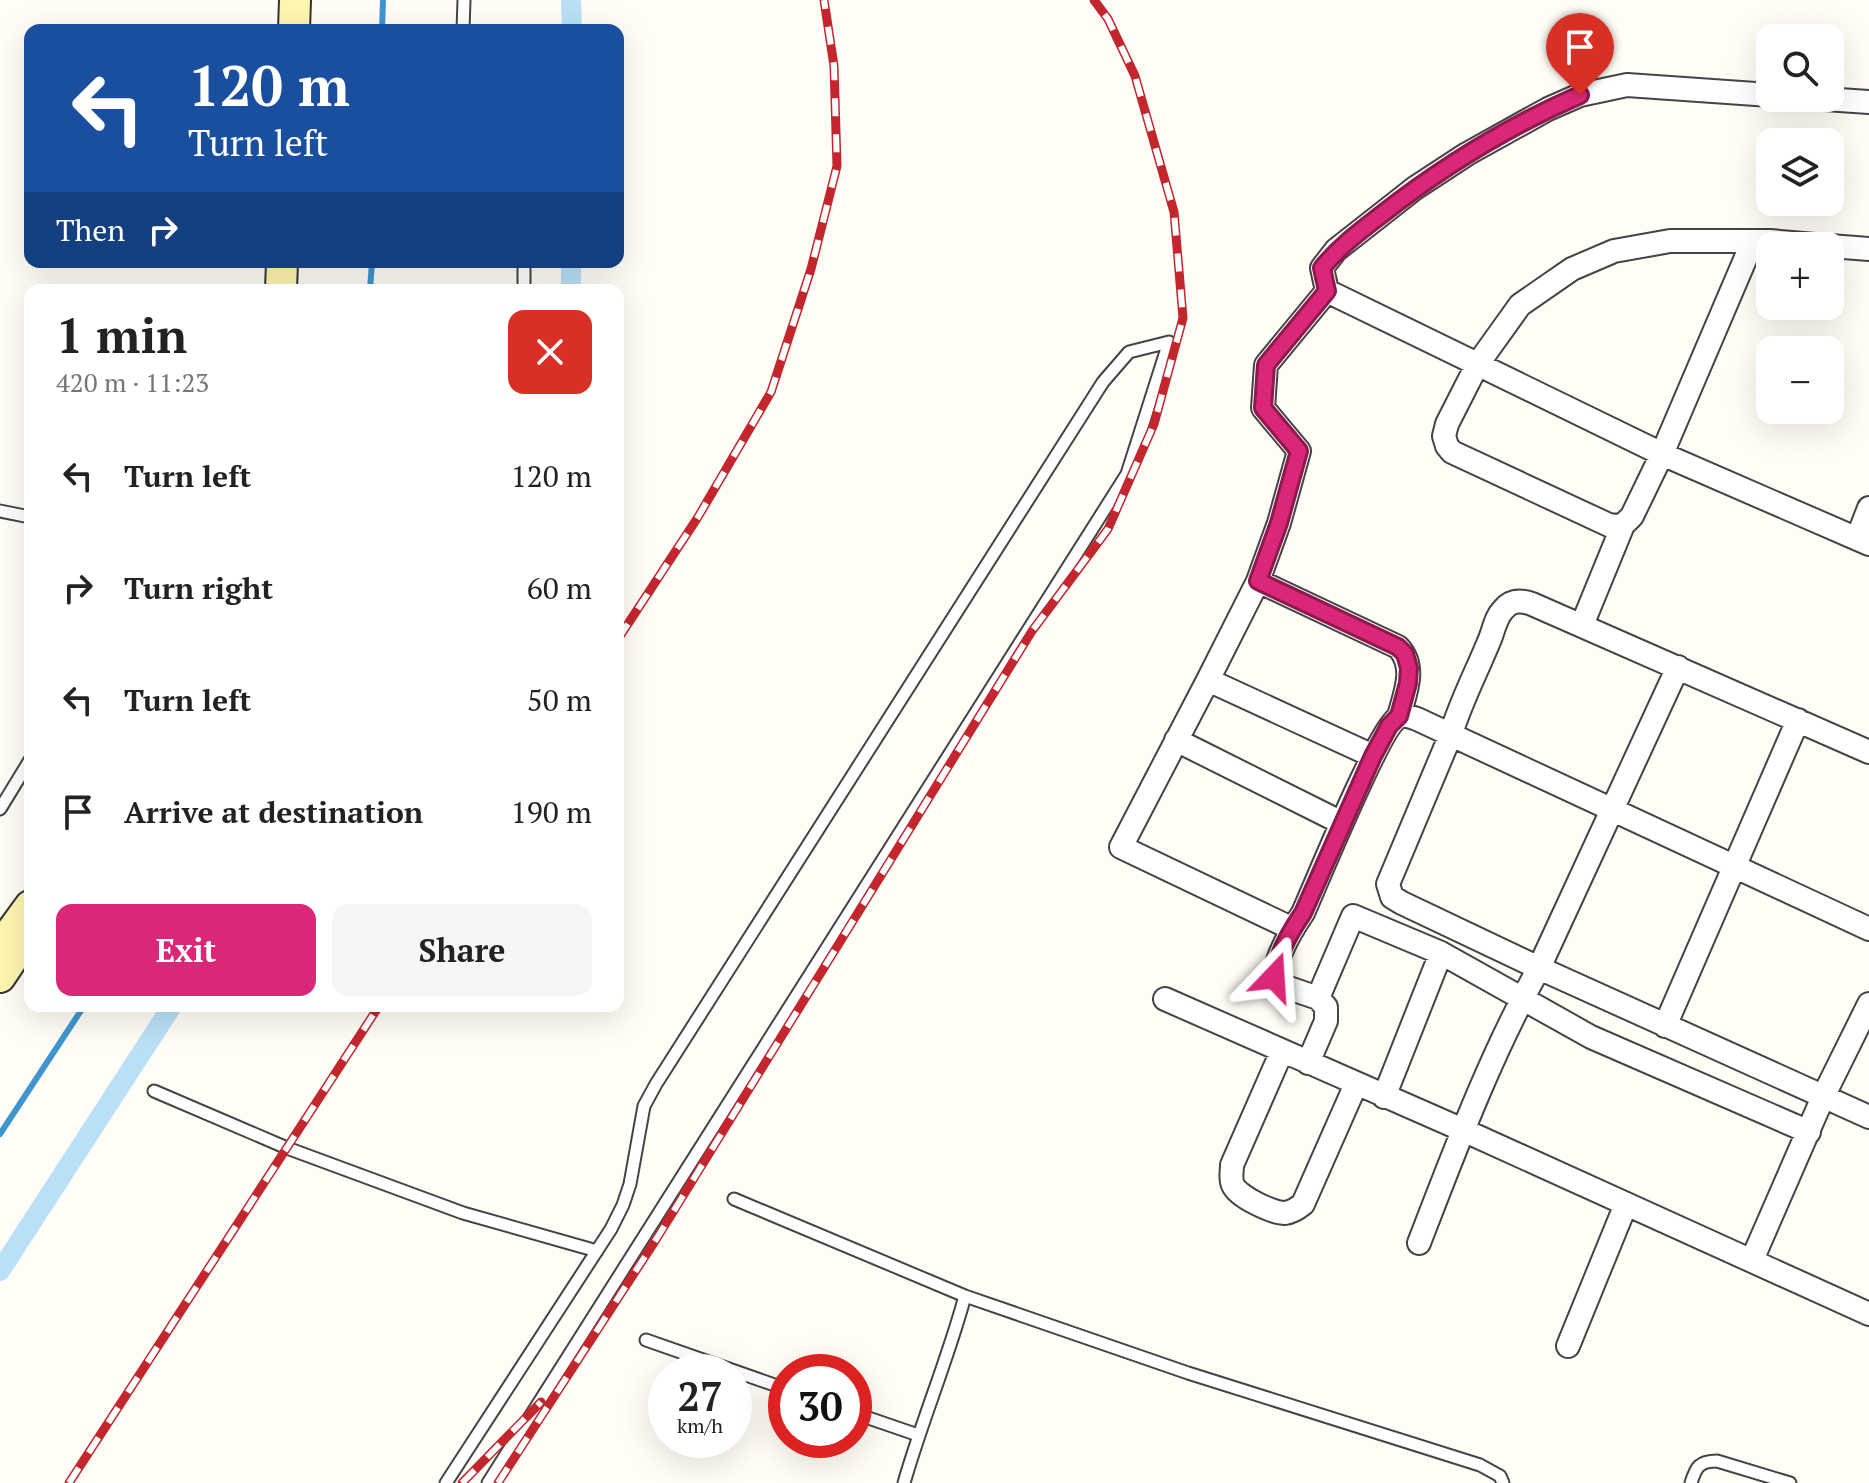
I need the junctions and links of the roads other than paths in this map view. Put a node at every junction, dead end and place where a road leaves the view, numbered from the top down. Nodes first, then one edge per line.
1 (281, 0) edge
2 (295, 0) edge
3 (464, 0) edge
4 (280, 24) edge
5 (294, 24) edge
6 (463, 24) edge
7 (1756, 94) edge
8 (1844, 100) edge
9 (1869, 102) edge
10 (1753, 241) junction
11 (1756, 241) edge
12 (1844, 247) edge
13 (1869, 249) edge
14 (1327, 291) junction
15 (1477, 365) junction
16 (1662, 454) junction
17 (1869, 508) edge
18 (0, 511) edge
19 (24, 516) edge
20 (1623, 525) junction
21 (1863, 541) edge
22 (1258, 581) junction
23 (1582, 625) junction
24 (1678, 667) junction
25 (1208, 680) junction
26 (1399, 716) junction
27 (1798, 720) junction
28 (1451, 734) junction
29 (1176, 740) junction
30 (1869, 752) edge
31 (1373, 756) junction
32 (24, 770) edge
33 (0, 809) edge
34 (1612, 809) junction
35 (1342, 823) junction
36 (1735, 866) junction
37 (24, 914) edge
38 (1293, 929) junction
39 (1869, 929) edge
40 (24, 941) edge
41 (0, 948) edge
42 (1441, 953) junction
43 (1539, 968) junction
44 (0, 977) edge
45 (1318, 998) junction
46 (1522, 998) junction
47 (1165, 999) dead end
48 (1869, 1004) edge
49 (1665, 1026) junction
50 (1282, 1051) junction
51 (1308, 1063) junction
52 (1356, 1084) junction
53 (154, 1091) dead end
54 (1384, 1097) junction
55 (1823, 1097) junction
56 (1869, 1117) edge
57 (1463, 1130) junction
58 (1809, 1132) junction
59 (734, 1199) dead end
60 (1626, 1204) junction
61 (1419, 1243) dead end
62 (597, 1251) junction
63 (1752, 1260) junction
64 (965, 1296) junction
65 (1869, 1314) edge
66 (646, 1340) dead end
67 (1568, 1346) dead end
68 (768, 1383) edge
69 (872, 1419) edge
70 (918, 1435) junction
71 (446, 1483) edge
72 (488, 1483) edge
73 (904, 1483) edge
74 (1503, 1483) edge
75 (1691, 1483) edge
76 (1790, 1483) edge

1 - 4 main road
2 - 5 main road
3 - 6 lane
7 - 14 street
8 - 9 street
10 - 11 street
10 - 15 street
10 - 16 street
12 - 13 street
14 - 15 street
14 - 22 street
15 - 16 street
15 - 20 street
16 - 20 street
16 - 21 street
17 - 21 street
18 - 19 lane
20 - 23 street
22 - 25 street
22 - 26 street
23 - 24 street
23 - 28 street
24 - 27 street
24 - 34 street
25 - 29 street
25 - 31 street
26 - 28 street
26 - 31 street
27 - 30 street
27 - 36 street
28 - 34 street
28 - 43 street
29 - 35 street
29 - 38 street
31 - 35 street
32 - 33 lane
34 - 36 street
34 - 43 street
35 - 38 street
36 - 39 street
36 - 49 street
37 - 41 main road
38 - 45 street
40 - 44 main road
42 - 45 street
42 - 46 street
42 - 54 street
43 - 46 street
43 - 49 street
45 - 51 street
46 - 57 street
46 - 58 street
47 - 50 street
48 - 55 street
49 - 55 street
50 - 51 street
50 - 52 street
51 - 52 street
52 - 54 street
53 - 62 lane
54 - 57 street
55 - 56 street
55 - 58 street
57 - 60 street
57 - 61 street
58 - 63 street
59 - 64 lane
60 - 63 street
60 - 67 street
62 - 71 lane
62 - 72 lane
63 - 65 street
64 - 70 lane
64 - 74 lane
66 - 68 lane
69 - 70 lane
70 - 73 lane
75 - 76 lane

